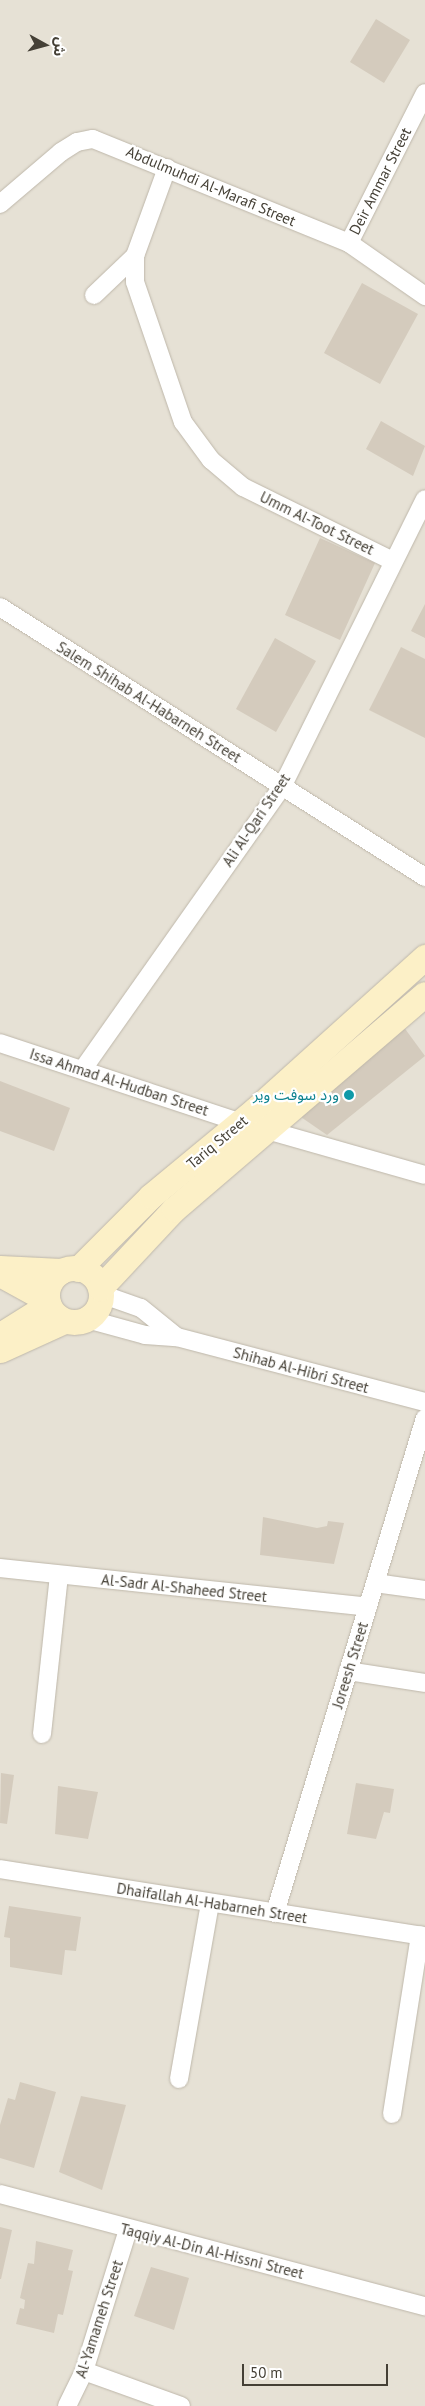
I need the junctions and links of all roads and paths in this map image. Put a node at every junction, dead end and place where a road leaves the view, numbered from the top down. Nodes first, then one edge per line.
1 (425, 93) edge
2 (167, 168) junction
3 (0, 204) edge
4 (349, 243) junction
5 (135, 256) junction
6 (94, 295) dead end
7 (425, 296) edge
8 (425, 499) edge
9 (391, 560) junction
10 (0, 607) edge
11 (283, 785) junction
12 (425, 877) edge
13 (425, 957) edge
14 (425, 994) edge
15 (0, 1043) edge
16 (83, 1069) junction
17 (239, 1122) junction
18 (266, 1128) junction
19 (425, 1175) edge
20 (0, 1268) edge
21 (69, 1270) junction
22 (0, 1274) edge
23 (100, 1291) junction
24 (62, 1311) junction
25 (0, 1335) edge
26 (178, 1337) junction
27 (0, 1350) edge
28 (425, 1402) edge
29 (425, 1418) edge
30 (0, 1568) edge
31 (59, 1574) junction
32 (375, 1583) junction
33 (425, 1590) edge
34 (368, 1607) junction
35 (348, 1671) junction
36 (425, 1683) edge
37 (42, 1734) dead end
38 (0, 1870) edge
39 (210, 1904) junction
40 (275, 1913) junction
41 (423, 1936) edge
42 (179, 2079) dead end
43 (392, 2114) dead end
44 (0, 2194) edge
45 (128, 2230) junction
46 (425, 2306) edge
47 (84, 2370) junction
48 (67, 2406) edge
49 (181, 2406) edge

1 - 4 street, Deir Ammar Street
2 - 3 street, Abdulmuhdi Al-Marafi Street
2 - 4 street, Abdulmuhdi Al-Marafi Street
2 - 5 street
4 - 7 street, Abdulmuhdi Al-Marafi Street
5 - 6 street
5 - 9 street, Umm Al-Toot Street
8 - 9 street, Ali Al-Qari Street
9 - 11 street, Ali Al-Qari Street
10 - 11 street, Salem Shihab Al-Habarneh Street
11 - 12 street, Salem Shihab Al-Habarneh Street
11 - 16 street, Ali Al-Qari Street
13 - 17 street, Tariq Street
14 - 18 street, Tariq Street
15 - 16 street, Issa Ahmad Al-Hudban Street
16 - 17 street, Issa Ahmad Al-Hudban Street
17 - 18 street, Issa Ahmad Al-Hudban Street
17 - 21 street, Tariq Street
18 - 19 street, Issa Ahmad Al-Hudban Street
18 - 23 street, Tariq Street
20 - 21 street
21 - 23 street
21 - 24 street
22 - 24 street
23 - 24 street
23 - 26 street, Shihab Al-Hibri Street
24 - 25 street
24 - 26 street, Shihab Al-Hibri Street
24 - 27 street
26 - 28 street, Shihab Al-Hibri Street
29 - 32 street, Joreesh Street
30 - 31 street, Al-Sadr Al-Shaheed Street
31 - 34 street, Al-Sadr Al-Shaheed Street
31 - 37 street
32 - 33 street
32 - 34 street, Joreesh Street
34 - 35 street, Joreesh Street
35 - 36 street
35 - 40 street, Joreesh Street
38 - 39 street, Dhaifallah Al-Habarneh Street
39 - 40 street, Dhaifallah Al-Habarneh Street
39 - 42 street
40 - 41 street, Dhaifallah Al-Habarneh Street
41 - 43 street
44 - 45 street, Taqqiy Al-Din Al-Hissni Street
45 - 46 street, Taqqiy Al-Din Al-Hissni Street
45 - 47 street, Al-Yamameh Street
47 - 48 street, Al-Yamameh Street
47 - 49 street

